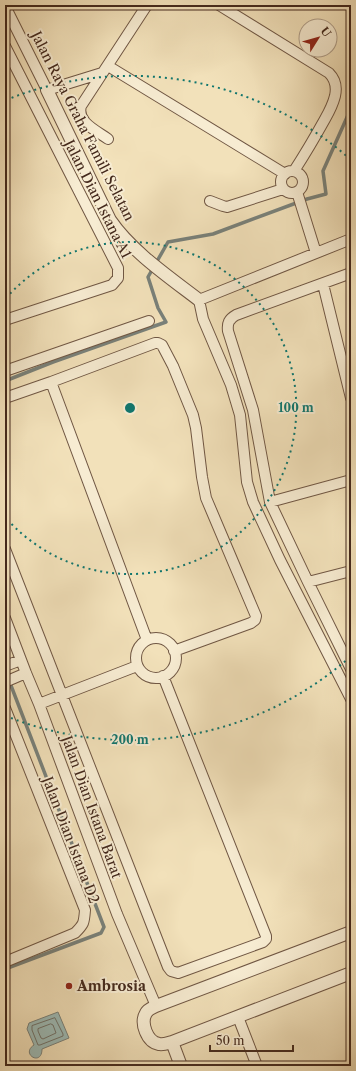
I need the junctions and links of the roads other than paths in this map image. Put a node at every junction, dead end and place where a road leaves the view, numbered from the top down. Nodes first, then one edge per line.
1 (147, 5) edge
2 (219, 5) edge
3 (5, 6) edge
4 (5, 46) edge
5 (105, 70) junction
6 (47, 90) junction
7 (108, 139) dead end
8 (290, 173) junction
9 (283, 189) junction
10 (298, 194) junction
11 (210, 201) dead end
12 (351, 239) edge
13 (316, 253) junction
14 (351, 273) edge
15 (322, 284) junction
16 (199, 300) junction
17 (5, 320) edge
18 (149, 321) dead end
19 (5, 371) edge
20 (51, 382) junction
21 (5, 398) edge
22 (351, 398) edge
23 (351, 480) edge
24 (270, 502) junction
25 (5, 549) edge
26 (351, 571) edge
27 (308, 582) junction
28 (5, 618) edge
29 (147, 640) junction
30 (174, 650) junction
31 (18, 661) junction
32 (5, 666) edge
33 (137, 666) junction
34 (351, 669) edge
35 (23, 674) junction
36 (163, 676) junction
37 (5, 682) edge
38 (62, 695) junction
39 (351, 699) edge
40 (39, 704) junction
41 (5, 708) edge
42 (351, 932) edge
43 (5, 962) edge
44 (351, 973) edge
45 (156, 1006) junction
46 (238, 1017) junction
47 (172, 1042) junction
48 (181, 1066) edge
49 (257, 1066) edge

1 - 5 street
2 - 8 street
3 - 6 street, Jalan Raya Graha Famili Selatan
4 - 17 street, Jalan Dian Istana A1
5 - 6 street
5 - 7 street
5 - 8 street
6 - 16 street, Jalan Raya Graha Famili Selatan
8 - 9 street
8 - 10 street
9 - 10 street
9 - 11 street
10 - 13 street
12 - 13 street
13 - 16 street
14 - 15 street
15 - 22 street
15 - 24 street
16 - 39 street
18 - 19 street
20 - 21 street
20 - 29 street
20 - 30 street
23 - 24 street
24 - 27 street
25 - 38 street
26 - 27 street
27 - 34 street
28 - 31 street, Jalan Dian Istana Barat
29 - 30 street
29 - 33 street
30 - 36 street
31 - 32 street
31 - 35 street, Jalan Dian Istana Barat
33 - 36 street
33 - 38 street
35 - 37 street
35 - 40 street, Jalan Dian Istana Barat
36 - 38 street
38 - 40 street
40 - 45 street, Jalan Dian Istana Barat
41 - 43 street, Jalan Dian Istana D2
42 - 45 street
44 - 46 street
45 - 47 street
46 - 47 street
46 - 49 street
47 - 48 street

